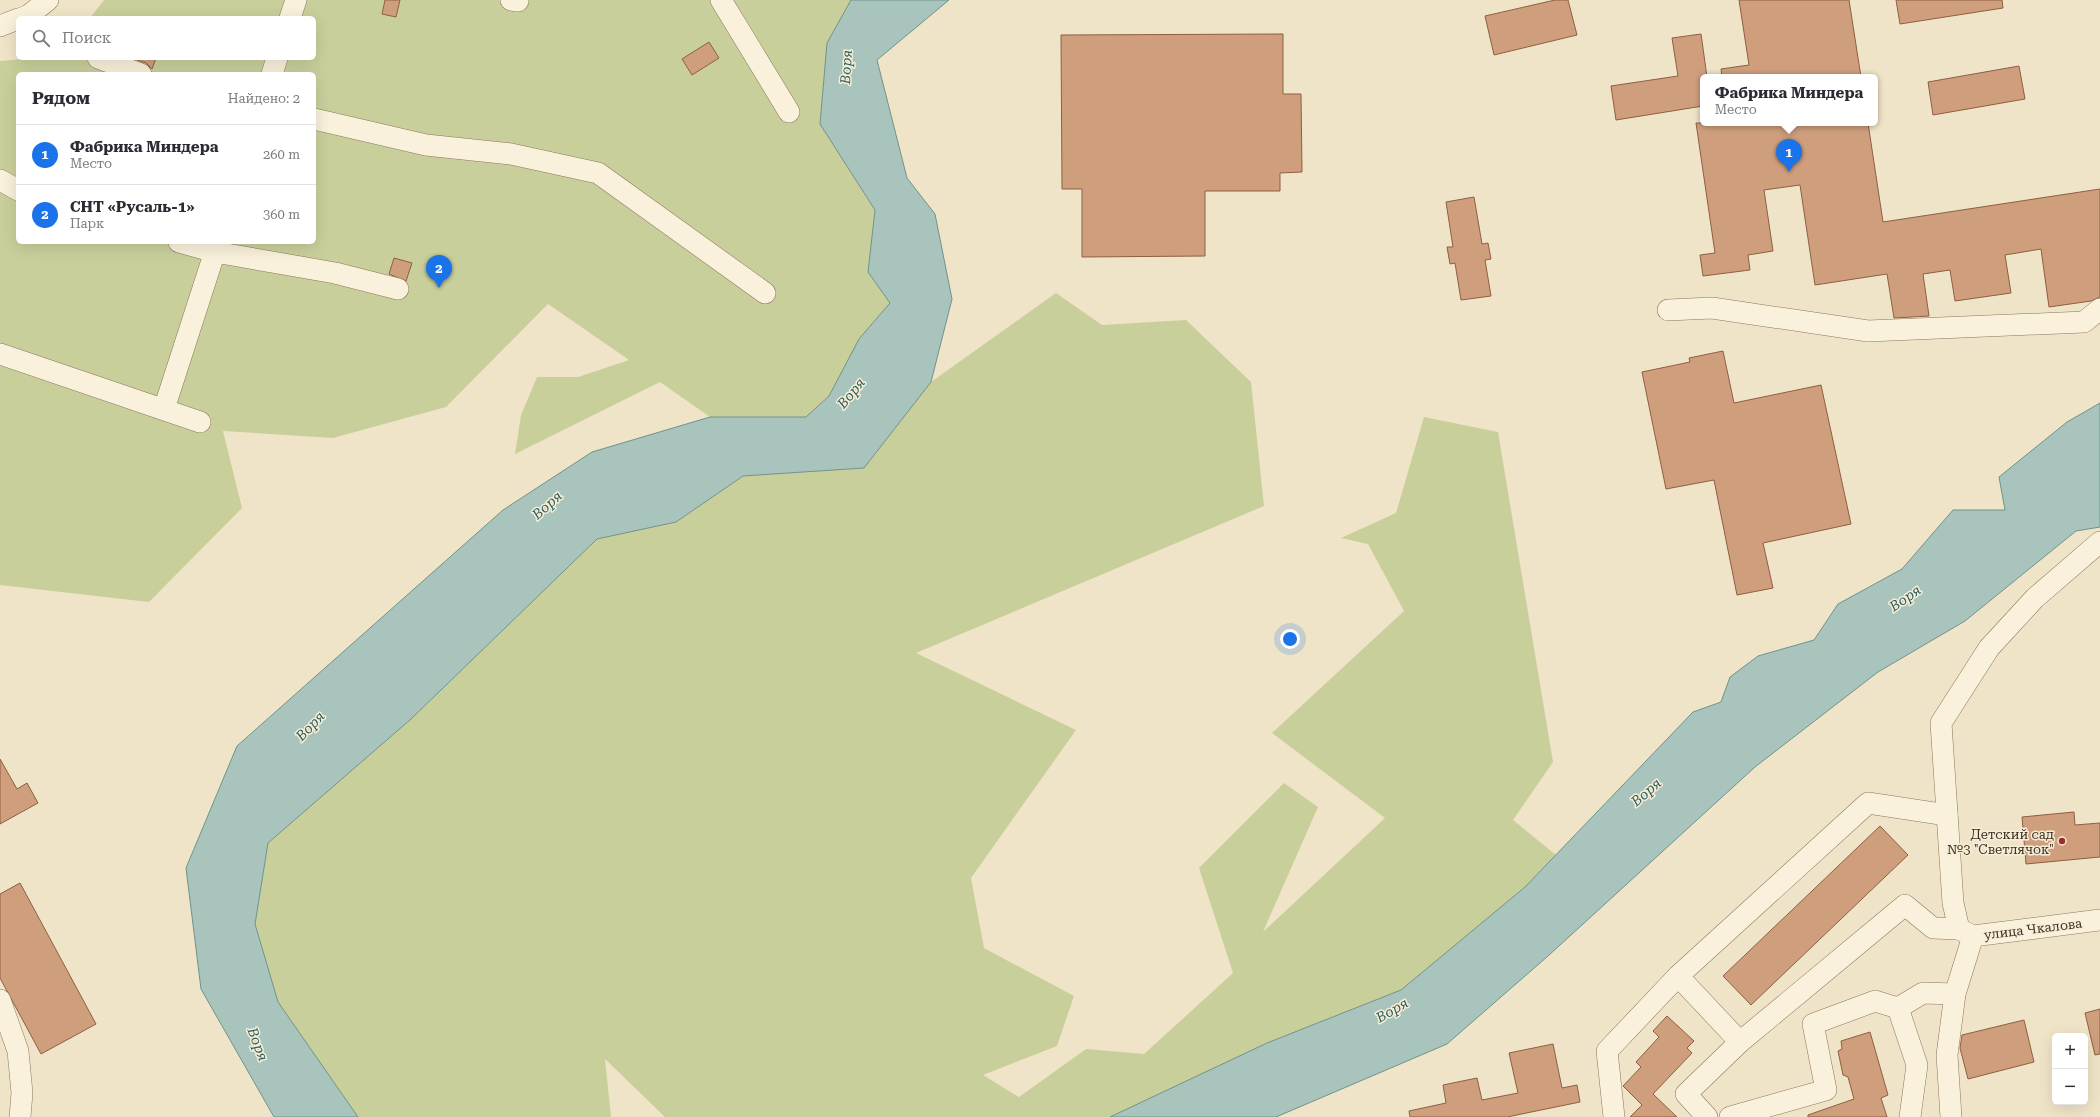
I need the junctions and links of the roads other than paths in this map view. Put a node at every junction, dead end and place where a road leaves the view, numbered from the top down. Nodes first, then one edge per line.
1 (48, 0) edge
2 (296, 0) edge
3 (721, 0) edge
4 (28, 16) edge
5 (291, 16) edge
6 (103, 60) edge
7 (277, 60) edge
8 (136, 72) edge
9 (273, 72) edge
10 (789, 112) dead end
11 (316, 119) edge
12 (0, 180) edge
13 (16, 189) edge
14 (194, 244) edge
15 (216, 247) edge
16 (398, 289) dead end
17 (765, 293) dead end
18 (2100, 309) edge
19 (1668, 310) dead end
20 (0, 354) edge
21 (164, 409) junction
22 (200, 422) dead end
23 (2100, 542) edge
24 (1947, 815) junction
25 (2100, 920) edge
26 (1966, 932) junction
27 (1678, 976) junction
28 (1955, 994) junction
29 (0, 1000) edge
30 (1898, 1008) junction
31 (1740, 1042) junction
32 (20, 1117) edge
33 (1614, 1117) edge
34 (1707, 1117) edge
35 (1730, 1117) edge
36 (1910, 1117) edge
37 (1951, 1117) edge

1 - 4 street
2 - 5 street
3 - 10 street
6 - 8 street
7 - 9 street
11 - 17 street
12 - 13 street
14 - 15 street
15 - 16 street
15 - 21 street
18 - 19 street
20 - 21 street
21 - 22 street
23 - 24 street
24 - 26 street
24 - 27 street
25 - 26 street, улица Чкалова
26 - 28 street
26 - 31 street, улица Чкалова
27 - 31 street
27 - 33 street
28 - 30 street
28 - 37 street
29 - 32 street
30 - 35 street
30 - 36 street
31 - 34 street

